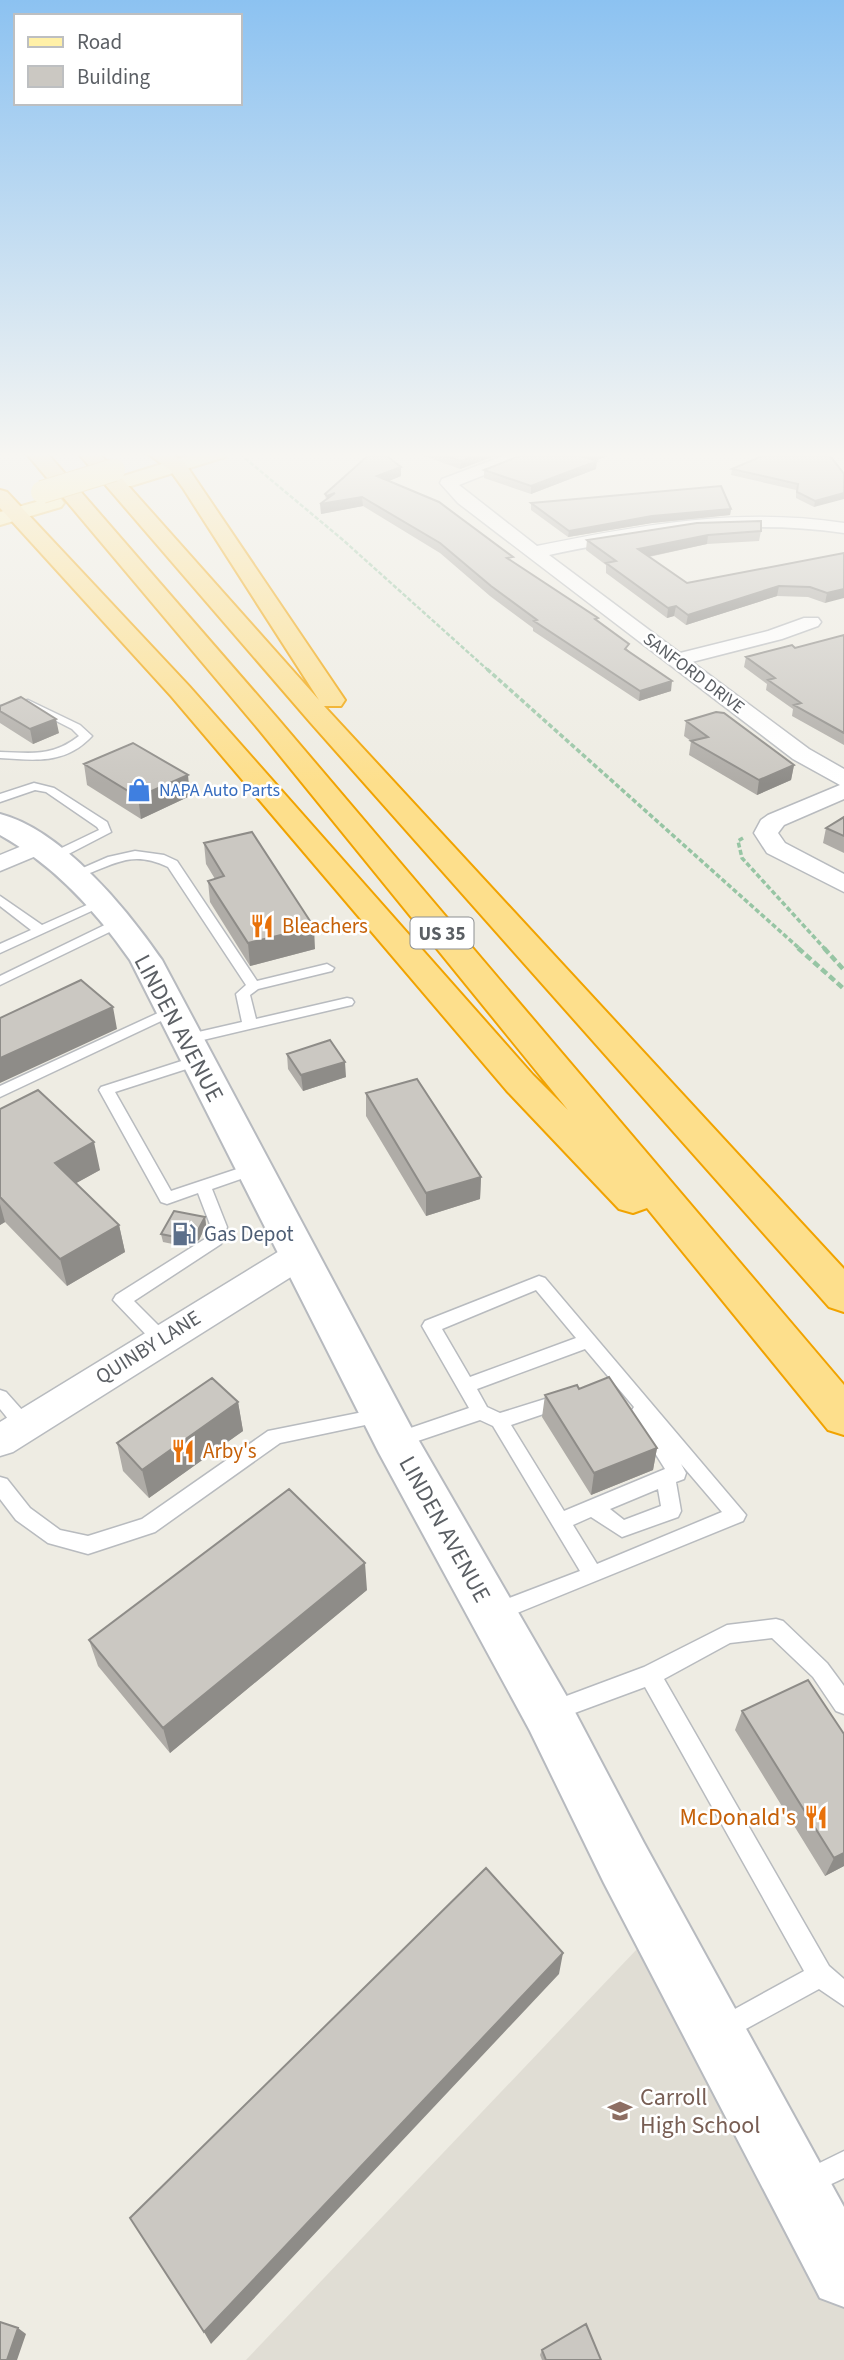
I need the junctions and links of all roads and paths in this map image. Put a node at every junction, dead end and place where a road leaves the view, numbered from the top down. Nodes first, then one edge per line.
1 (58, 563) edge
2 (130, 563) edge
3 (186, 563) edge
4 (239, 563) edge
5 (369, 563) edge
6 (550, 563) edge
7 (811, 622) dead end
8 (677, 660) junction
9 (0, 709) edge
10 (1, 753) edge
11 (844, 779) edge
12 (844, 791) edge
13 (0, 798) edge
14 (0, 823) edge
15 (766, 833) junction
16 (55, 859) junction
17 (0, 864) edge
18 (844, 884) edge
19 (475, 888) junction
20 (0, 900) edge
21 (111, 912) junction
22 (41, 931) junction
23 (0, 949) edge
24 (327, 968) dead end
25 (844, 970) edge
26 (0, 981) edge
27 (253, 986) junction
28 (844, 989) edge
29 (347, 1002) dead end
30 (250, 1024) junction
31 (185, 1037) junction
32 (0, 1092) edge
33 (252, 1169) junction
34 (203, 1186) junction
35 (298, 1256) junction
36 (844, 1296) edge
37 (161, 1339) junction
38 (589, 1340) junction
39 (466, 1386) junction
40 (606, 1386) edge
41 (582, 1394) edge
42 (0, 1397) edge
43 (838, 1410) edge
44 (481, 1412) junction
45 (499, 1421) junction
46 (389, 1428) junction
47 (12, 1433) edge
48 (666, 1477) junction
49 (0, 1485) edge
50 (593, 1507) junction
51 (560, 1521) junction
52 (593, 1575) junction
53 (493, 1614) junction
54 (650, 1675) junction
55 (844, 1704) edge
56 (548, 1713) junction
57 (820, 1975) junction
58 (844, 1994) edge
59 (715, 2034) junction
60 (844, 2164) edge
61 (798, 2188) junction
62 (844, 2274) edge

1 - 43 highway
2 - 43 highway, US 35
3 - 19 highway, US 35
4 - 19 highway
5 - 28 path
6 - 8 street, SANFORD DRIVE
7 - 8 street
8 - 11 street, SANFORD DRIVE
9 - 10 lane
12 - 15 street
13 - 16 lane
14 - 16 main road, LINDEN AVENUE
15 - 18 street
15 - 25 path
16 - 17 street
16 - 21 main road, LINDEN AVENUE
16 - 27 lane
19 - 36 highway, US 35
20 - 22 lane
21 - 22 lane
21 - 26 lane
21 - 31 main road, LINDEN AVENUE
22 - 23 lane
24 - 27 lane
27 - 30 lane
29 - 30 lane
30 - 31 lane
31 - 32 lane
31 - 33 main road, LINDEN AVENUE
31 - 34 lane
33 - 34 lane
33 - 35 main road, LINDEN AVENUE
34 - 37 lane
35 - 37 street, QUINBY LANE
35 - 46 main road, LINDEN AVENUE
37 - 47 street, QUINBY LANE
38 - 39 lane
38 - 39 lane
38 - 52 lane
39 - 44 lane
40 - 48 lane
41 - 45 lane
42 - 47 lane
44 - 45 lane
44 - 46 lane
45 - 51 lane
46 - 49 lane
46 - 53 main road, LINDEN AVENUE
48 - 50 lane
48 - 50 lane
50 - 51 lane
51 - 52 lane
52 - 53 lane
53 - 56 main road, LINDEN AVENUE
54 - 55 lane
54 - 56 lane
54 - 57 lane
56 - 59 main road, LINDEN AVENUE
57 - 58 lane
57 - 59 lane
59 - 61 main road, LINDEN AVENUE
60 - 61 lane
61 - 62 main road, LINDEN AVENUE

